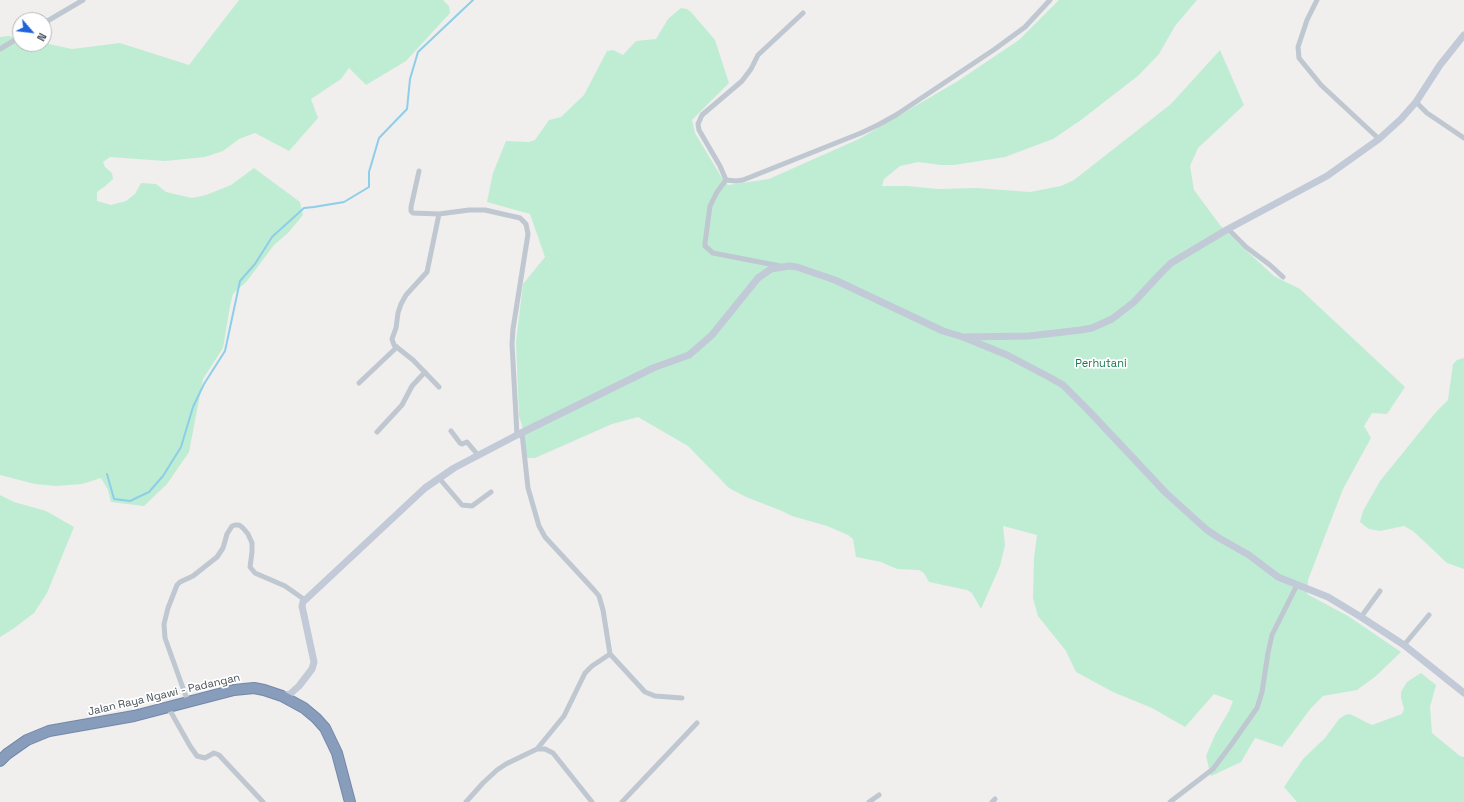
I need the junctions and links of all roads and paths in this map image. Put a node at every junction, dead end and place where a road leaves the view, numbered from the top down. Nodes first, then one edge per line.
1 (83, 0) edge
2 (1050, 0) edge
3 (1317, 0) edge
4 (803, 13) dead end
5 (52, 18) edge
6 (1464, 34) edge
7 (12, 42) edge
8 (0, 49) edge
9 (1416, 102) junction
10 (1464, 138) edge
11 (1379, 139) junction
12 (419, 171) dead end
13 (726, 180) junction
14 (439, 214) junction
15 (1228, 229) junction
16 (781, 266) junction
17 (1284, 277) dead end
18 (963, 337) junction
19 (397, 347) junction
20 (425, 372) junction
21 (359, 383) dead end
22 (439, 387) dead end
23 (451, 431) dead end
24 (377, 432) dead end
25 (520, 434) junction
26 (478, 455) junction
27 (439, 478) junction
28 (491, 492) dead end
29 (1297, 585) junction
30 (1380, 591) dead end
31 (305, 600) junction
32 (1429, 615) dead end
33 (1361, 617) junction
34 (1404, 645) junction
35 (610, 654) junction
36 (1464, 693) edge
37 (282, 696) junction
38 (682, 698) dead end
39 (188, 702) junction
40 (168, 707) junction
41 (697, 723) dead end
42 (538, 749) junction
43 (0, 761) edge
44 (879, 795) dead end
45 (263, 802) edge
46 (350, 802) edge
47 (466, 802) edge
48 (592, 802) edge
49 (622, 802) edge
50 (869, 802) edge
51 (1170, 802) edge

1 - 5 street
2 - 13 street
3 - 11 street
4 - 13 street
6 - 9 street
7 - 8 street
9 - 10 street
9 - 11 street
11 - 15 street
12 - 14 street
13 - 16 street
14 - 19 street
14 - 25 street
15 - 17 street
15 - 18 street
16 - 18 street
16 - 25 street
18 - 29 street
19 - 20 street
19 - 21 street
20 - 22 street
20 - 24 street
23 - 26 street
25 - 26 street
25 - 35 street
26 - 27 street
27 - 28 street
27 - 31 street
29 - 33 street
29 - 51 street
30 - 33 street
31 - 37 street
31 - 39 street
32 - 34 street
33 - 34 street
34 - 36 street
35 - 38 street
35 - 42 street
37 - 39 highway, Jalan Raya Ngawi - Padangan
37 - 46 highway, Jalan Raya Ngawi - Padangan
39 - 40 highway, Jalan Raya Ngawi - Padangan
40 - 43 highway, Jalan Raya Ngawi - Padangan
40 - 45 street
41 - 49 street
42 - 47 street
42 - 48 street
44 - 50 street

